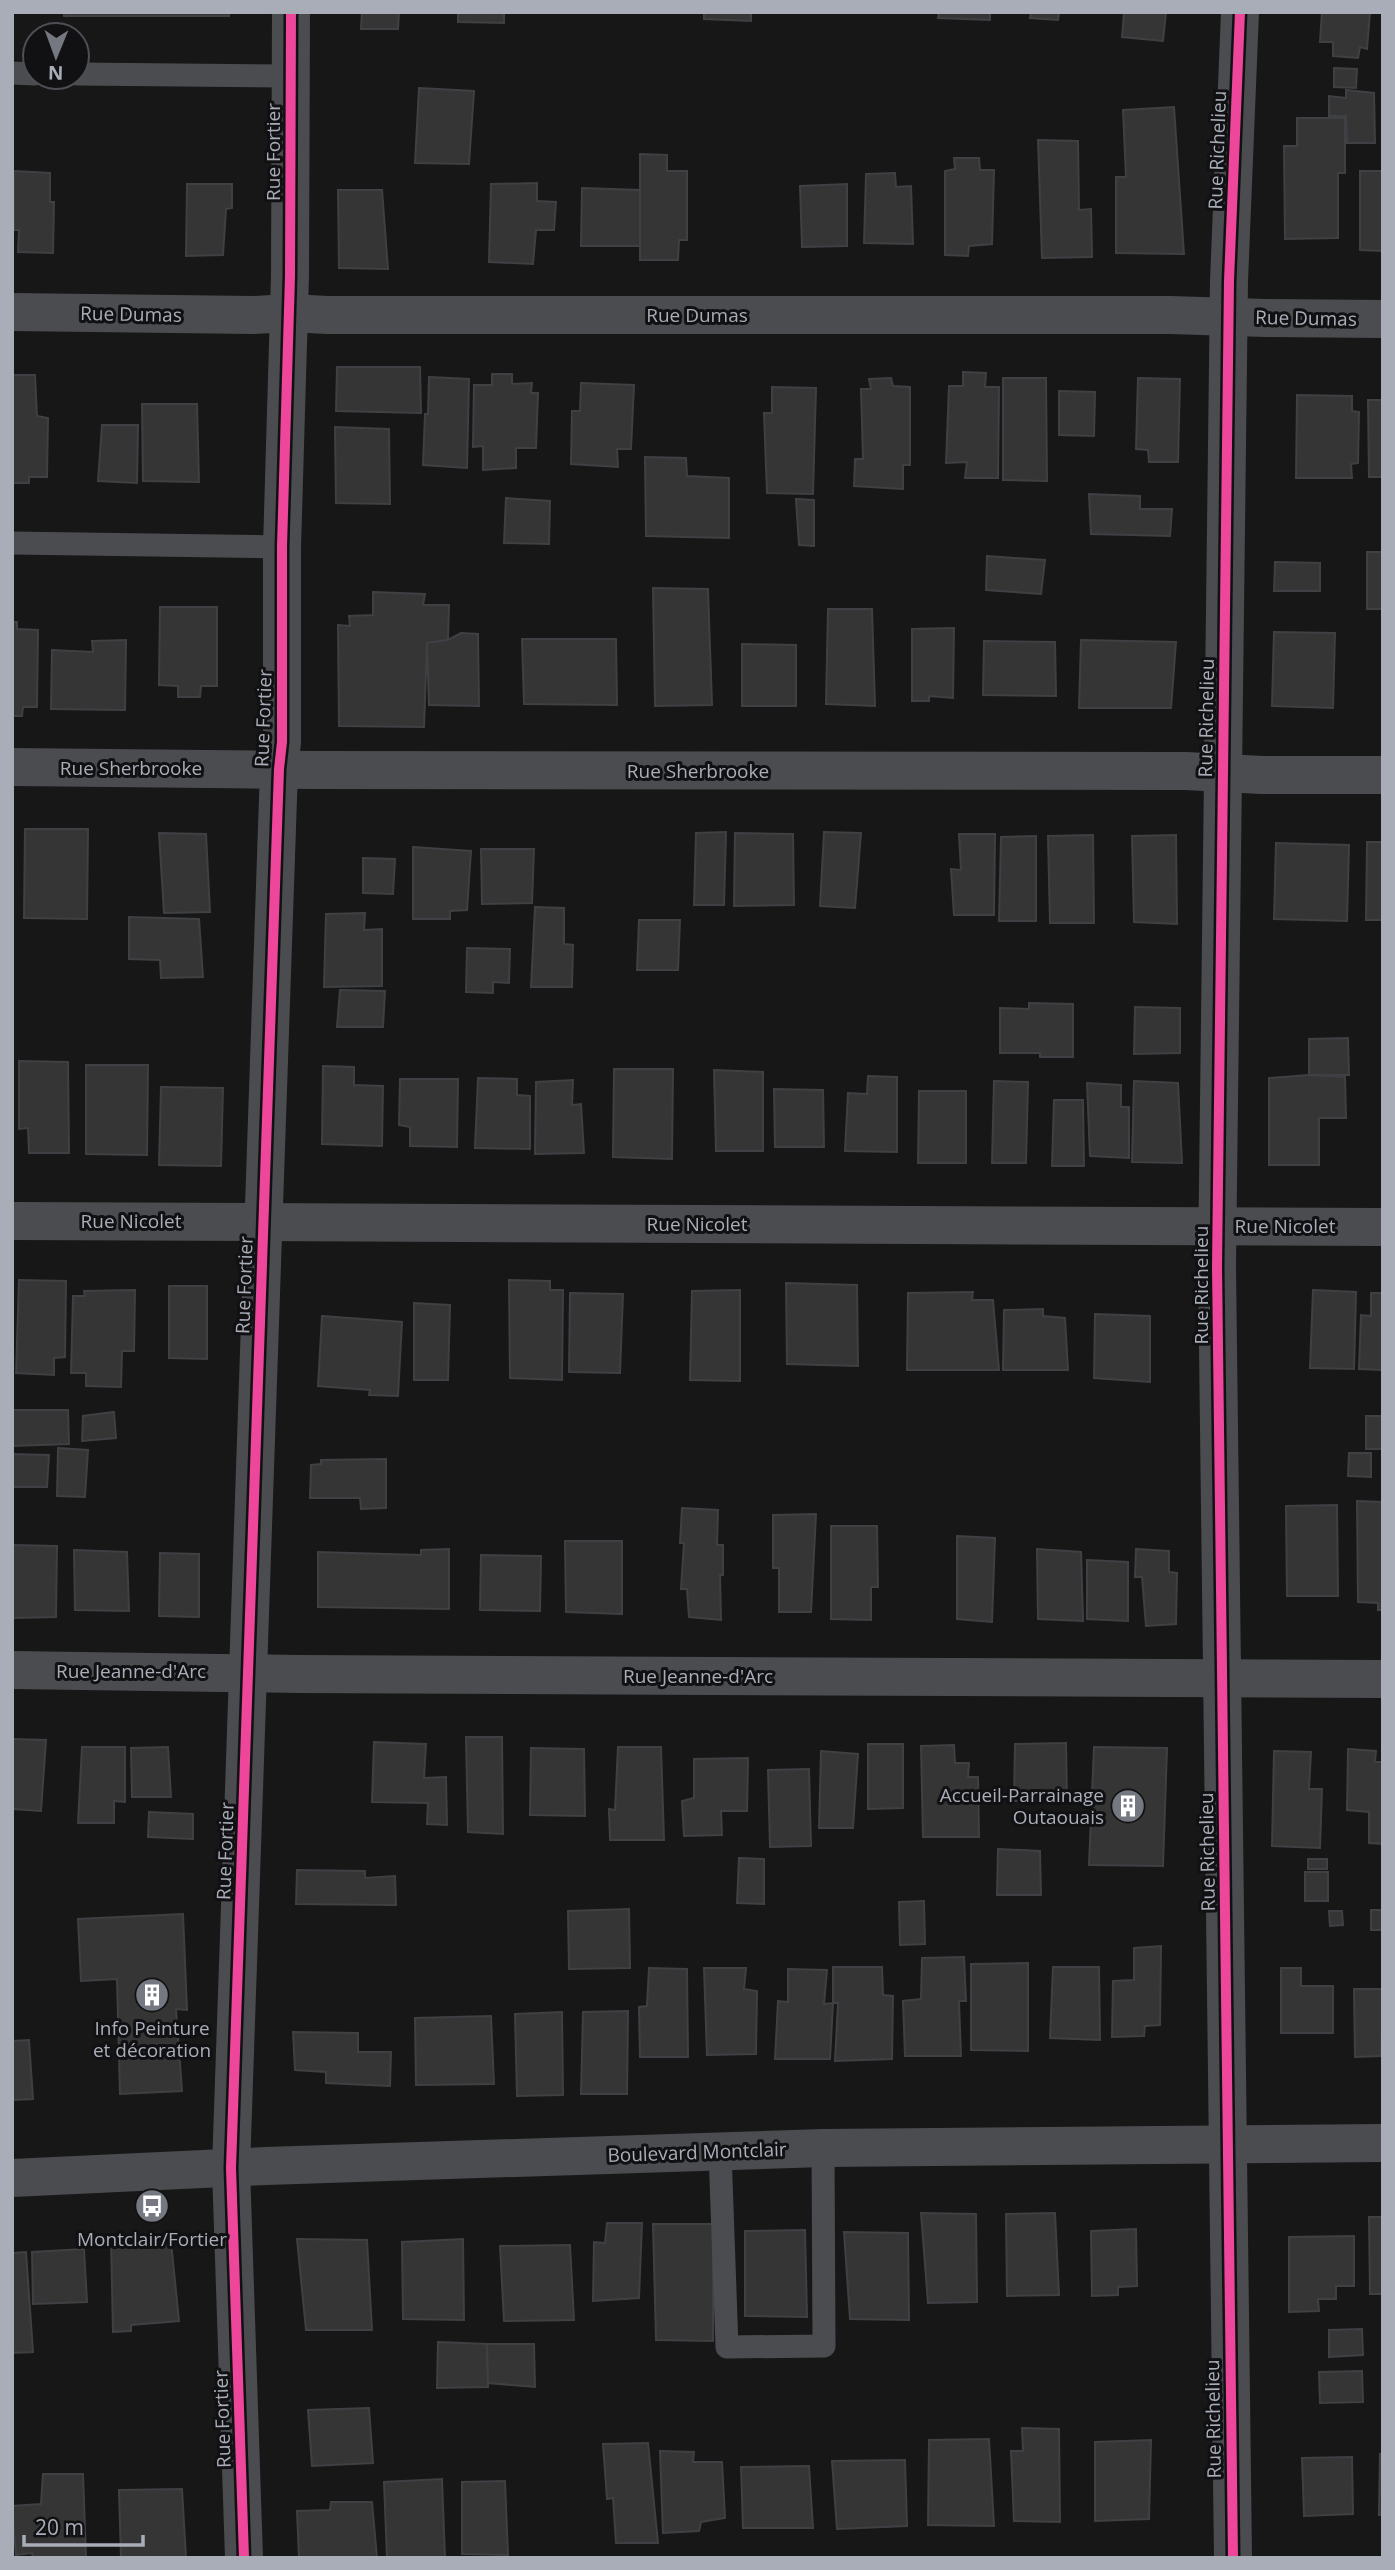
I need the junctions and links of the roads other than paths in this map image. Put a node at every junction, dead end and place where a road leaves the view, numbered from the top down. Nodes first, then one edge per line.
1 (291, 12) edge
2 (1240, 12) edge
3 (91, 74) edge
4 (290, 76) junction
5 (12, 312) edge
6 (290, 313) junction
7 (1229, 316) junction
8 (1383, 318) edge
9 (12, 543) edge
10 (282, 547) junction
11 (12, 767) edge
12 (279, 769) junction
13 (1224, 774) junction
14 (1383, 775) edge
15 (12, 1220) edge
16 (264, 1220) junction
17 (1219, 1226) junction
18 (1383, 1227) edge
19 (12, 1670) edge
20 (250, 1673) junction
21 (1223, 1678) junction
22 (1383, 1679) edge
23 (1383, 2143) edge
24 (1226, 2145) junction
25 (823, 2148) junction
26 (720, 2151) junction
27 (231, 2168) junction
28 (12, 2178) edge
29 (244, 2558) edge
30 (1233, 2558) edge

1 - 4 street, Rue Fortier
2 - 7 street, Rue Richelieu
3 - 4 lane
4 - 6 street, Rue Fortier
5 - 6 street, Rue Dumas
6 - 7 street, Rue Dumas
6 - 10 street, Rue Fortier
7 - 8 street, Rue Dumas
7 - 13 street, Rue Richelieu
9 - 10 lane
10 - 12 street, Rue Fortier
11 - 12 street, Rue Sherbrooke
12 - 13 street, Rue Sherbrooke
12 - 16 street, Rue Fortier
13 - 14 street, Rue Sherbrooke
13 - 17 street, Rue Richelieu
15 - 16 street, Rue Nicolet
16 - 17 street, Rue Nicolet
16 - 20 street, Rue Fortier
17 - 18 street, Rue Nicolet
17 - 21 street, Rue Richelieu
19 - 20 street, Rue Jeanne-d'Arc
20 - 21 street, Rue Jeanne-d'Arc
20 - 27 street, Rue Fortier
21 - 22 street, Rue Jeanne-d'Arc
21 - 24 street, Rue Richelieu
23 - 24 street, Boulevard Montclair
24 - 25 street, Boulevard Montclair
24 - 30 street, Rue Richelieu
25 - 26 street, Boulevard Montclair
25 - 26 lane
26 - 27 street, Boulevard Montclair
27 - 28 street, Boulevard Montclair
27 - 29 street, Rue Fortier

